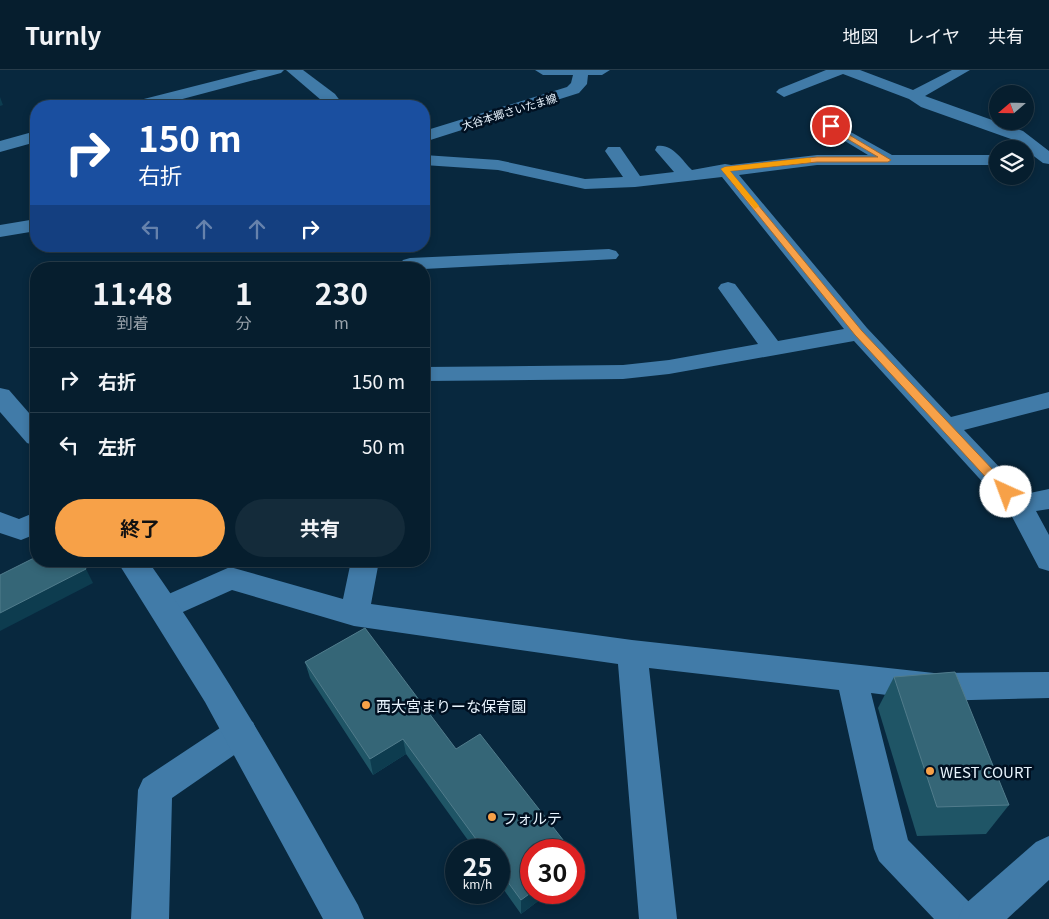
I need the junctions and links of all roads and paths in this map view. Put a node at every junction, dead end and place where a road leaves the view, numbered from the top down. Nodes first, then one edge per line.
1 (276, 70) edge
2 (293, 70) edge
3 (543, 70) edge
4 (602, 70) edge
5 (839, 70) edge
6 (846, 70) edge
7 (962, 70) edge
8 (581, 71) edge
9 (784, 92) dead end
10 (914, 96) junction
11 (161, 100) edge
12 (331, 100) edge
13 (831, 126) dead end
14 (430, 134) edge
15 (30, 138) edge
16 (0, 147) edge
17 (663, 150) dead end
18 (614, 151) dead end
19 (430, 160) edge
20 (888, 160) junction
21 (989, 160) edge
22 (1034, 160) edge
23 (1049, 160) edge
24 (725, 169) junction
25 (686, 174) junction
26 (636, 182) junction
27 (30, 226) edge
28 (0, 231) edge
29 (609, 255) dead end
30 (411, 260) edge
31 (728, 288) dead end
32 (859, 333) junction
33 (773, 349) junction
34 (430, 374) edge
35 (0, 396) edge
36 (1049, 400) edge
37 (946, 426) junction
38 (30, 430) edge
39 (1049, 499) edge
40 (1019, 505) junction
41 (0, 522) edge
42 (30, 525) edge
43 (1049, 560) edge
44 (136, 567) edge
45 (364, 567) edge
46 (165, 608) junction
47 (354, 614) junction
48 (632, 654) junction
49 (852, 678) junction
50 (1049, 685) edge
51 (241, 732) junction
52 (1049, 855) edge
53 (150, 919) edge
54 (344, 919) edge
55 (658, 919) edge
56 (960, 919) edge
57 (978, 919) edge

1 - 11 main road
2 - 12 street
3 - 8 main road
4 - 8 main road
5 - 9 street
6 - 10 street
7 - 10 street
8 - 14 main road, 大谷本郷さいたま線
10 - 23 street
13 - 20 street
15 - 16 main road
17 - 25 street
18 - 26 street
19 - 26 street
20 - 21 street
20 - 24 street
22 - 23 street
24 - 25 street
24 - 32 street
25 - 26 street
27 - 28 main road
29 - 30 street
31 - 33 street
32 - 33 street
32 - 37 street
33 - 34 street
35 - 38 main road
36 - 37 street
37 - 40 street
39 - 40 street
40 - 43 street
41 - 42 street
44 - 46 main road
45 - 47 street
46 - 47 street
46 - 51 main road
47 - 48 street
48 - 49 street
48 - 55 street
49 - 50 street
49 - 56 street
51 - 53 street
51 - 54 main road
52 - 57 main road

